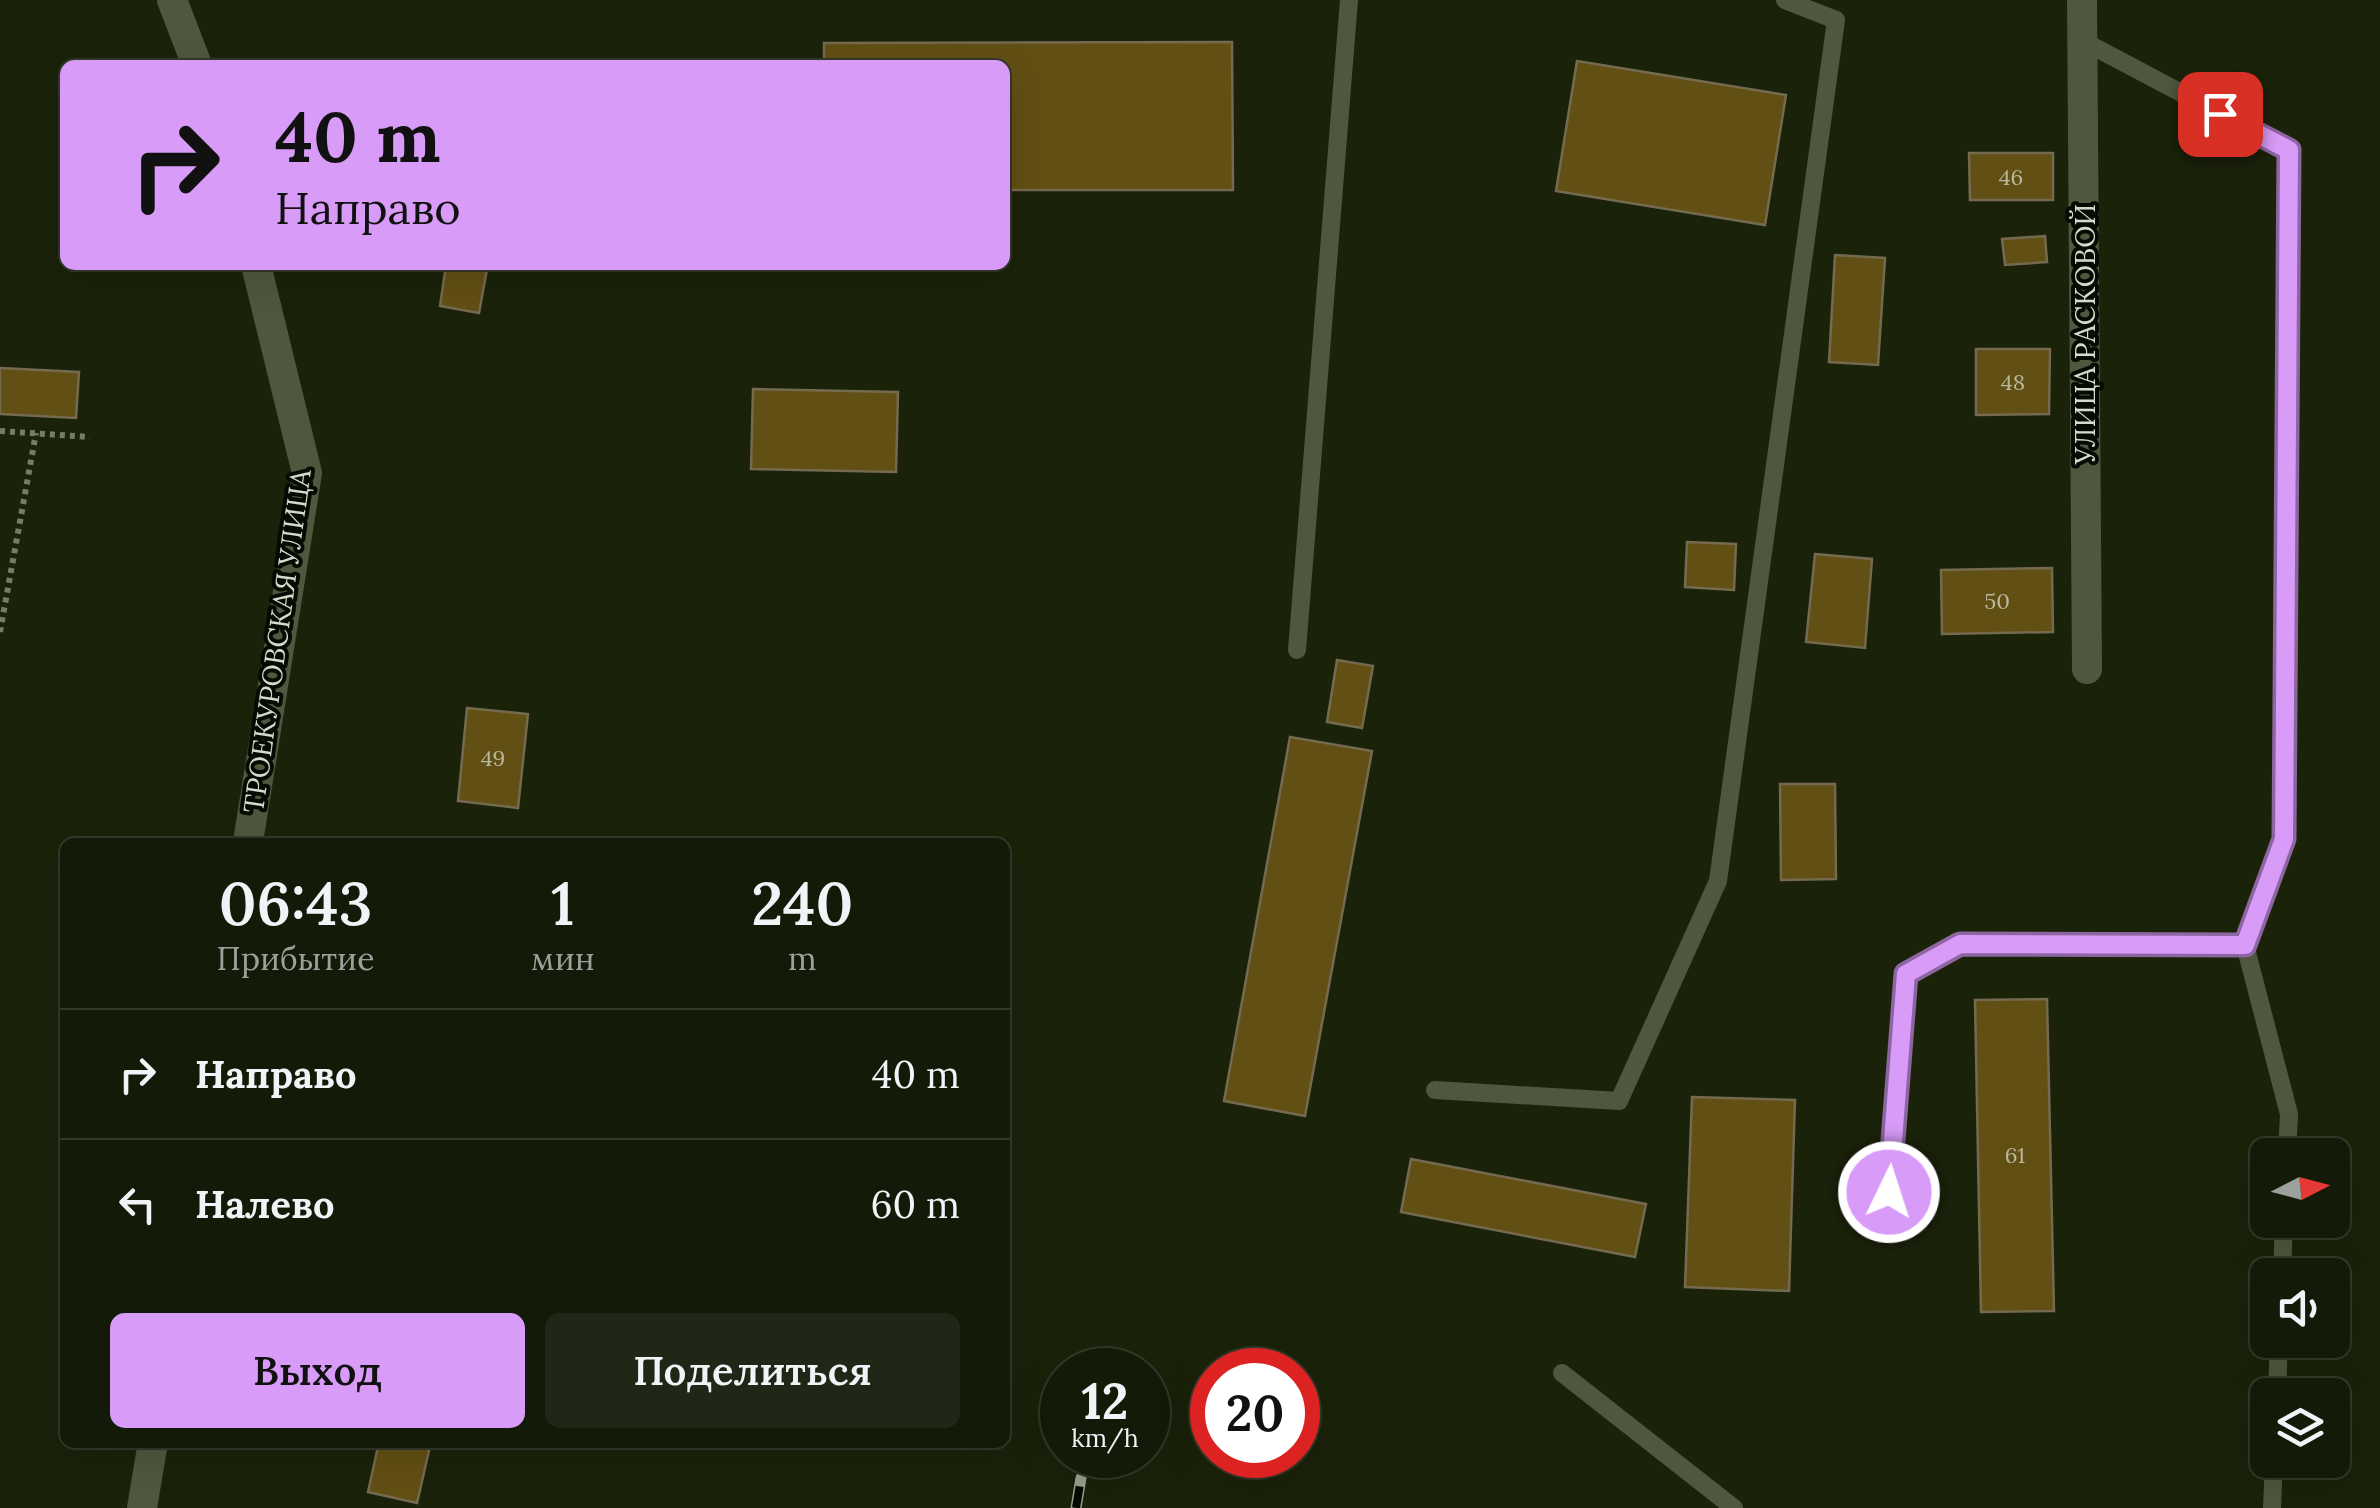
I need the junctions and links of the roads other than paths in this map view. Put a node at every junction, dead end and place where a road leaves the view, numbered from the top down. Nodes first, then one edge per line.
1 (172, 0) edge
2 (1349, 0) edge
3 (1786, 0) edge
4 (2082, 0) edge
5 (2083, 41) junction
6 (195, 60) edge
7 (257, 270) edge
8 (1297, 650) dead end
9 (2087, 669) dead end
10 (249, 838) edge
11 (2245, 945) junction
12 (1434, 1090) dead end
13 (2288, 1138) edge
14 (1889, 1192) dead end
15 (1562, 1372) dead end
16 (151, 1448) edge
17 (2273, 1478) edge
18 (142, 1508) edge
19 (1734, 1508) edge
20 (2272, 1508) edge

1 - 6 street
2 - 8 lane
3 - 12 lane
4 - 5 street, УЛИЦА РАСКОВОЙ
5 - 9 street, УЛИЦА РАСКОВОЙ
5 - 11 lane
7 - 10 street, ТРОЕКУРОВСКАЯ УЛИЦА
11 - 13 lane
11 - 14 lane
15 - 19 lane
16 - 18 street
17 - 20 lane

